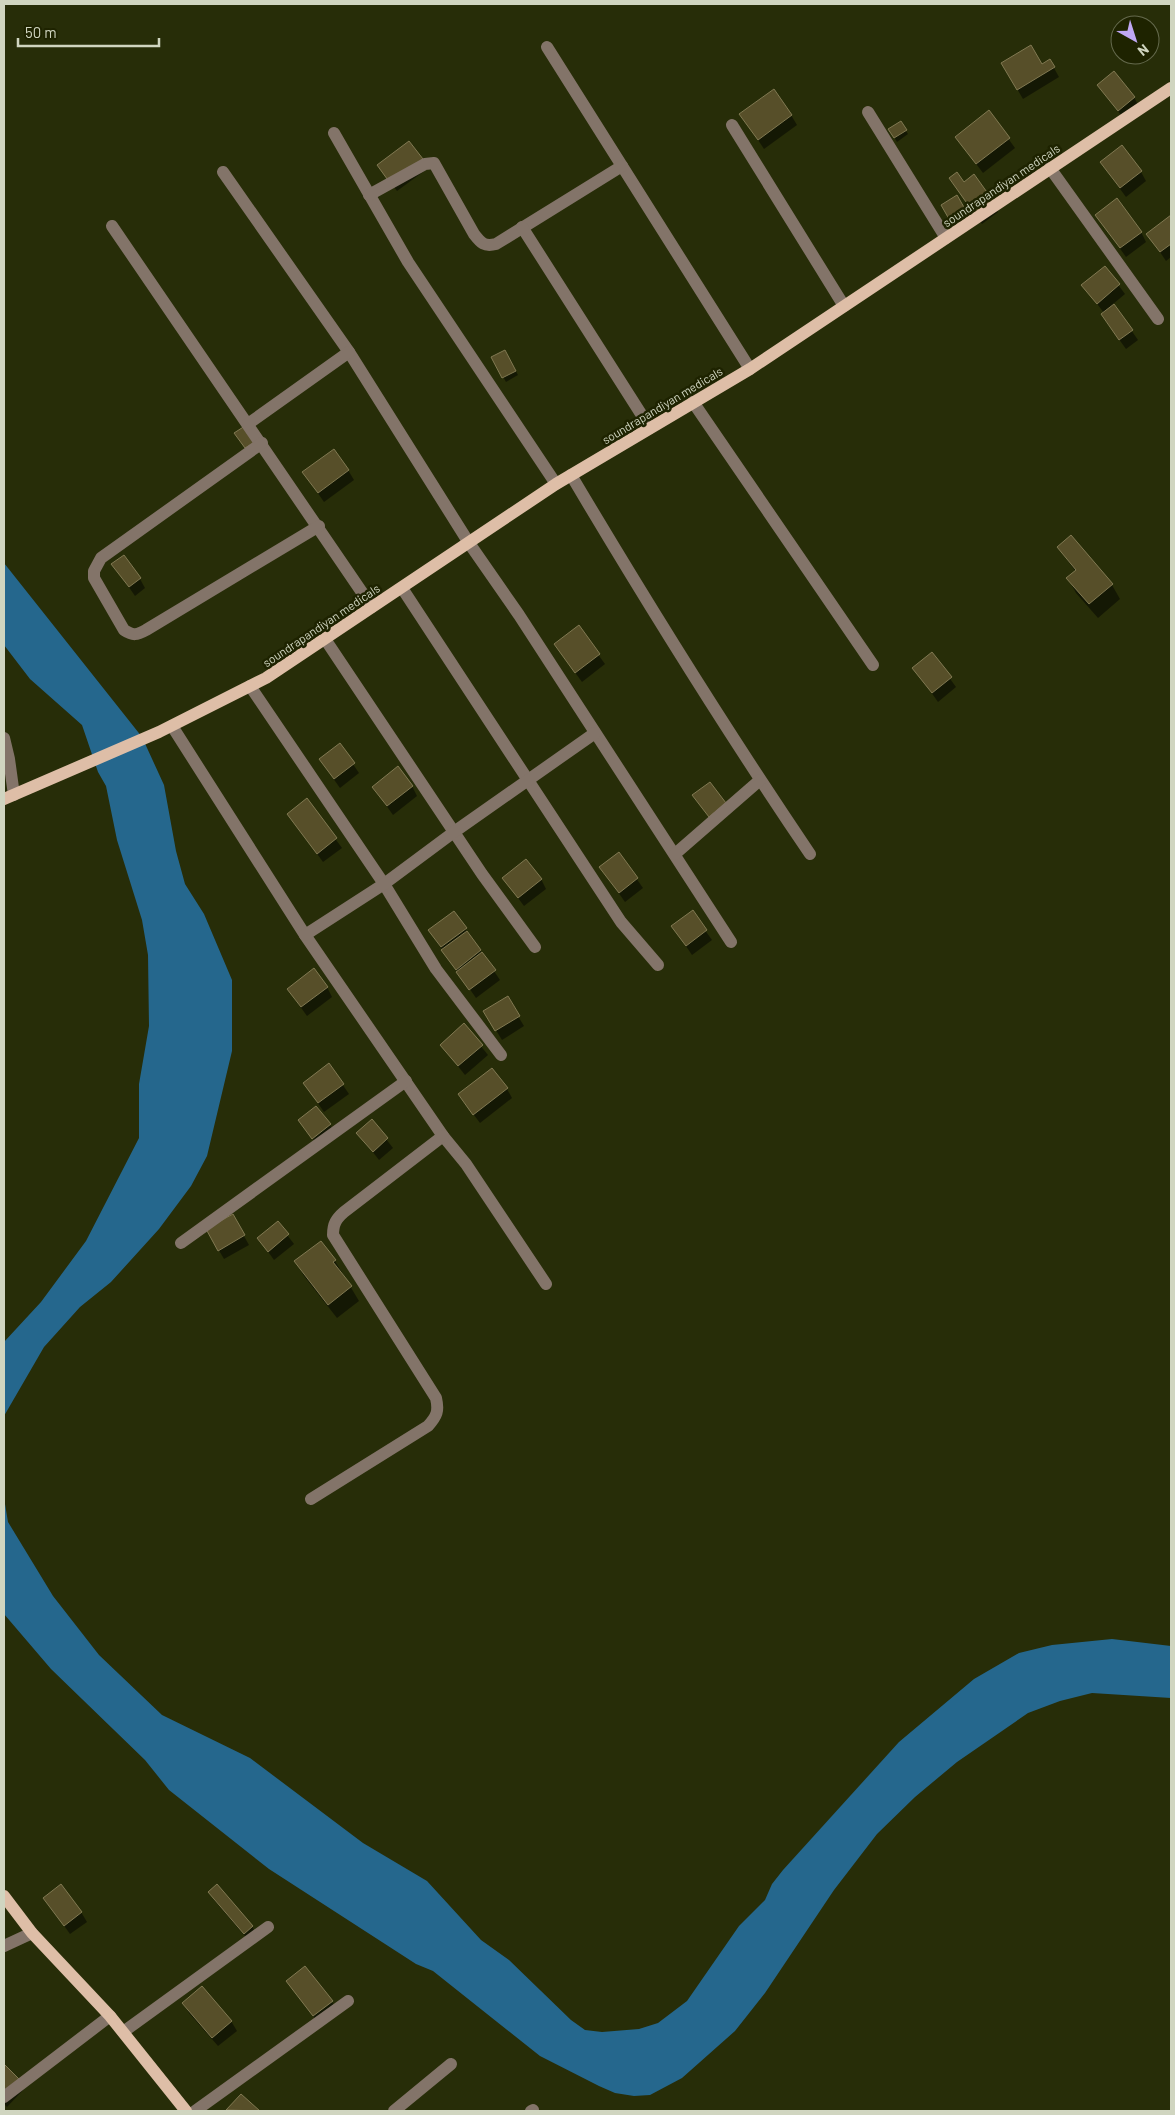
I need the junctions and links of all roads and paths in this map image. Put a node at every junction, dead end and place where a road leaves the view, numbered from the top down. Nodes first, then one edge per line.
1 (547, 47) dead end
2 (1171, 88) edge
3 (868, 112) dead end
4 (732, 125) dead end
5 (334, 133) dead end
6 (622, 166) junction
7 (1050, 168) junction
8 (223, 172) dead end
9 (369, 195) junction
10 (112, 226) dead end
11 (522, 227) junction
12 (946, 238) junction
13 (844, 306) junction
14 (1158, 319) dead end
15 (349, 352) junction
16 (750, 369) junction
17 (694, 402) junction
18 (248, 424) junction
19 (650, 428) junction
20 (262, 443) junction
21 (571, 474) junction
22 (556, 484) junction
23 (319, 526) junction
24 (469, 542) junction
25 (402, 588) junction
26 (372, 607) junction
27 (325, 639) junction
28 (873, 665) dead end
29 (250, 686) junction
30 (172, 726) junction
31 (595, 732) junction
32 (4, 738) edge
33 (528, 780) junction
34 (760, 780) junction
35 (9, 797) edge
36 (454, 832) junction
37 (675, 854) junction
38 (810, 854) dead end
39 (384, 884) junction
40 (305, 935) junction
41 (730, 942) dead end
42 (535, 947) dead end
43 (658, 965) dead end
44 (501, 1055) dead end
45 (406, 1081) junction
46 (443, 1136) junction
47 (181, 1243) dead end
48 (546, 1284) dead end
49 (311, 1499) dead end
50 (4, 1896) edge
51 (268, 1927) dead end
52 (32, 1933) junction
53 (4, 1946) edge
54 (348, 2001) dead end
55 (110, 2016) junction
56 (123, 2032) junction
57 (451, 2064) dead end
58 (4, 2097) edge
59 (186, 2111) edge
60 (195, 2111) edge
61 (394, 2111) edge

1 - 6 street
2 - 7 main road, soundrapandiyan medicals
3 - 12 street
4 - 13 street
5 - 9 street
6 - 11 street
6 - 16 street
7 - 12 main road, soundrapandiyan medicals
7 - 14 street
8 - 15 street
9 - 11 street
9 - 22 street
10 - 18 street
11 - 19 street
12 - 13 main road, soundrapandiyan medicals
13 - 16 main road, soundrapandiyan medicals
15 - 18 street
15 - 24 street
16 - 17 main road, soundrapandiyan medicals
17 - 19 main road, soundrapandiyan medicals
17 - 28 street
18 - 20 street
19 - 21 main road, soundrapandiyan medicals
20 - 23 street
20 - 23 street
21 - 22 main road, soundrapandiyan medicals
21 - 34 street
22 - 24 main road, soundrapandiyan medicals
23 - 26 street
24 - 25 main road, soundrapandiyan medicals
24 - 31 street
25 - 26 main road, soundrapandiyan medicals
25 - 33 street
26 - 27 main road, soundrapandiyan medicals
27 - 29 main road, soundrapandiyan medicals
27 - 36 street
29 - 30 main road, soundrapandiyan medicals
29 - 39 street
30 - 35 main road, soundrapandiyan medicals
30 - 40 street
31 - 33 street
31 - 37 street
32 - 35 street
33 - 36 street
33 - 43 street
34 - 37 street
34 - 38 street
36 - 39 street
36 - 42 street
37 - 41 street
39 - 40 street
39 - 44 street
40 - 45 street
45 - 46 street
45 - 47 street
46 - 48 street
46 - 49 street
50 - 52 main road
51 - 56 street
52 - 53 street
52 - 55 main road
54 - 60 street
55 - 56 main road
55 - 58 street
56 - 59 main road
57 - 61 street

